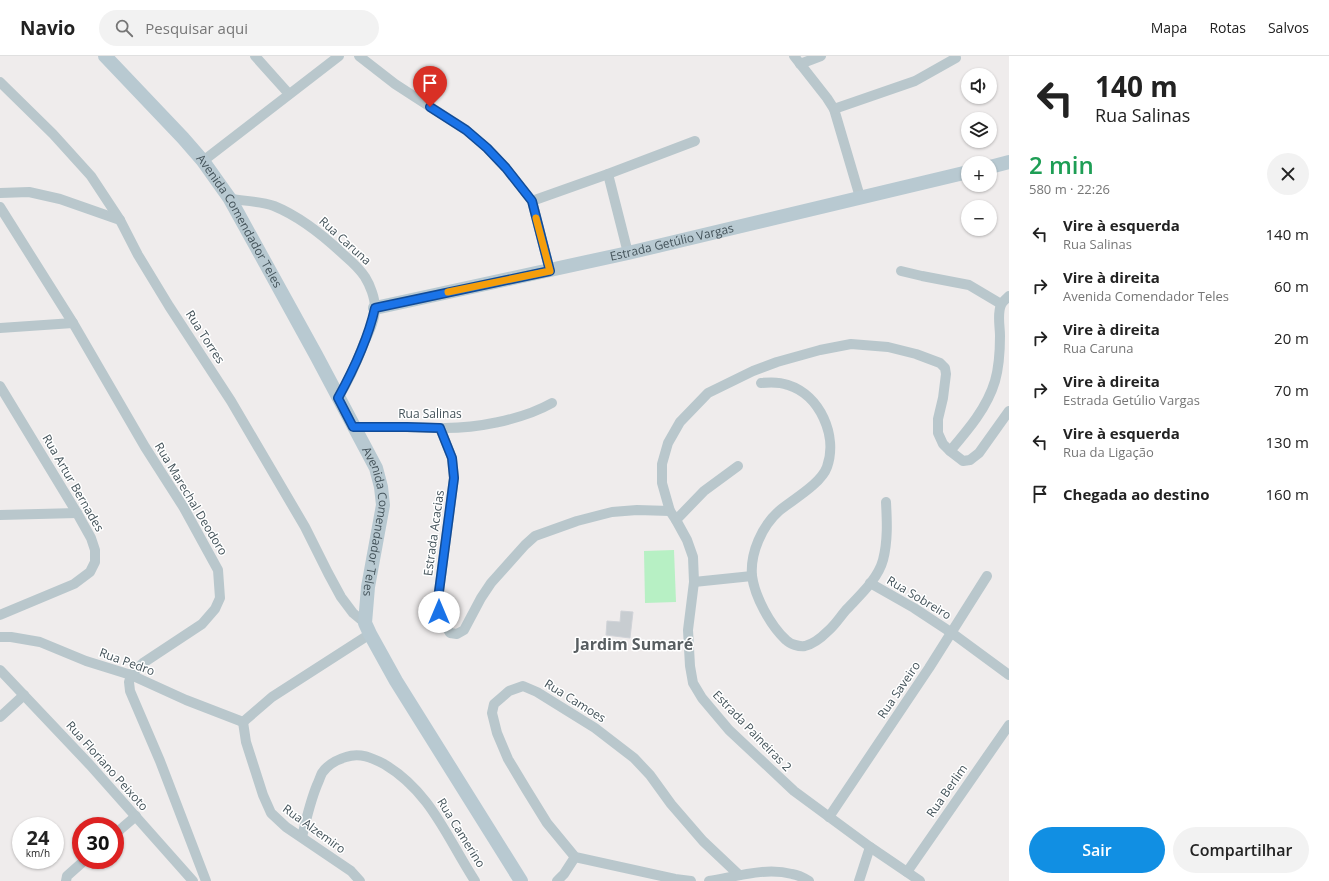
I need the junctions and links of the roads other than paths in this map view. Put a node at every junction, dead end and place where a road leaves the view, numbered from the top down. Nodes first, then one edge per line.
1 (106, 56) edge
2 (255, 56) edge
3 (339, 56) edge
4 (358, 56) edge
5 (821, 56) edge
6 (956, 58) dead end
7 (797, 60) edge
8 (0, 82) edge
9 (289, 94) junction
10 (834, 109) junction
11 (695, 141) dead end
12 (203, 161) junction
13 (1009, 162) edge
14 (997, 165) edge
15 (608, 174) junction
16 (961, 174) edge
17 (0, 193) edge
18 (860, 197) junction
19 (230, 199) junction
20 (532, 201) junction
21 (0, 207) edge
22 (120, 220) junction
23 (628, 253) junction
24 (550, 271) junction
25 (901, 271) dead end
26 (1009, 296) edge
27 (1001, 304) junction
28 (375, 308) junction
29 (73, 323) junction
30 (0, 328) edge
31 (761, 383) dead end
32 (0, 386) edge
33 (338, 398) junction
34 (552, 403) dead end
35 (1009, 410) edge
36 (353, 427) junction
37 (440, 428) junction
38 (950, 450) junction
39 (738, 466) dead end
40 (886, 502) dead end
41 (670, 511) junction
42 (77, 513) junction
43 (0, 515) edge
44 (676, 520) junction
45 (752, 576) junction
46 (987, 576) dead end
47 (694, 582) junction
48 (870, 583) junction
49 (0, 615) edge
50 (367, 628) junction
51 (952, 633) junction
52 (0, 637) edge
53 (0, 670) edge
54 (131, 675) junction
55 (1009, 675) edge
56 (24, 695) junction
57 (0, 718) edge
58 (243, 722) junction
59 (1009, 725) edge
60 (136, 816) junction
61 (829, 817) junction
62 (124, 826) edge
63 (302, 837) junction
64 (870, 847) junction
65 (575, 857) junction
66 (76, 869) edge
67 (907, 872) junction
68 (740, 875) junction
69 (67, 878) edge
70 (193, 881) edge
71 (206, 881) edge
72 (360, 881) edge
73 (475, 881) edge
74 (521, 881) edge
75 (556, 881) edge
76 (691, 881) edge
77 (709, 881) edge
78 (809, 881) edge
79 (859, 881) edge
80 (920, 881) edge

1 - 12 main road, Avenida Comendador Teles
2 - 9 street
3 - 9 street
4 - 20 street
5 - 7 street
6 - 10 street
7 - 10 street
8 - 22 street, Rua Torres
9 - 12 street
10 - 18 street
11 - 15 street
12 - 19 main road, Avenida Comendador Teles
13 - 14 main road
15 - 20 street
15 - 23 street
16 - 18 main road, Estrada Getúlio Vargas
17 - 22 street
18 - 23 main road, Estrada Getúlio Vargas
19 - 28 street, Rua Caruna
19 - 33 main road, Avenida Comendador Teles
20 - 24 street
21 - 29 street, Rua Marechal Deodoro
22 - 50 street, Rua Torres
23 - 24 main road, Estrada Getúlio Vargas
24 - 28 main road, Estrada Getúlio Vargas
25 - 27 street
26 - 27 street
27 - 38 street
28 - 33 street, Rua Caruna
29 - 30 street
29 - 54 street, Rua Marechal Deodoro
31 - 45 street, Rua Sobreiro
32 - 42 street, Rua Artur Bernades
33 - 36 main road, Avenida Comendador Teles
34 - 37 street, Rua Salinas
35 - 38 street
36 - 37 street, Rua Salinas
36 - 50 main road, Avenida Comendador Teles
37 - 41 street, Estrada Acacias
38 - 41 street, Estrada Paineiras 2
39 - 44 street
40 - 48 street
41 - 44 street, Estrada Paineiras 2
42 - 43 street
42 - 49 street, Rua Artur Bernades
44 - 47 street, Estrada Paineiras 2
45 - 47 street
45 - 48 street, Rua Sobreiro
46 - 51 street, Rua Saveiro
47 - 61 street, Estrada Paineiras 2
48 - 51 street, Rua Sobreiro
50 - 58 street
50 - 74 main road
51 - 55 street, Rua Sobreiro
51 - 61 street, Rua Saveiro
52 - 54 street, Rua Pedro
53 - 56 street, Rua Floriano Peixoto
54 - 58 street, Rua Pedro
54 - 71 street
56 - 57 street
56 - 60 street, Rua Floriano Peixoto
58 - 63 street, Rua Alzemiro
59 - 67 street, Rua Berlim
60 - 62 street
60 - 70 street, Rua Floriano Peixoto
61 - 64 street, Estrada Paineiras 2
63 - 72 street, Rua Alzemiro
63 - 73 street, Rua Camerino
64 - 67 street, Estrada Paineiras 2
64 - 79 street
65 - 68 street, Rua Camoes
65 - 75 street
65 - 76 street
66 - 69 street
67 - 80 street, Estrada Paineiras 2
68 - 77 street
68 - 78 street

